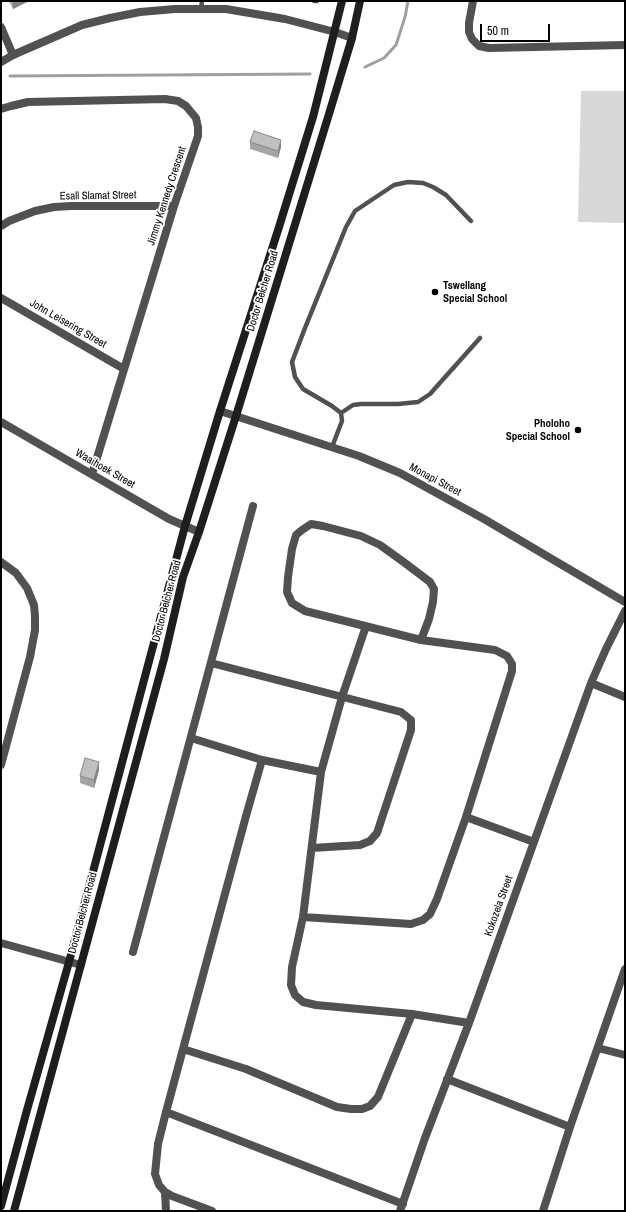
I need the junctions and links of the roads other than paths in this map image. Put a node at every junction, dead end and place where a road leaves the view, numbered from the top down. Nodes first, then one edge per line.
1 (342, 1) edge
2 (360, 1) edge
3 (473, 1) edge
4 (202, 5) edge
5 (1, 28) edge
6 (335, 32) junction
7 (352, 38) junction
8 (625, 45) edge
9 (13, 55) junction
10 (1, 62) edge
11 (1, 109) edge
12 (174, 206) junction
13 (471, 221) dead end
14 (1, 226) edge
15 (1, 298) edge
16 (480, 338) dead end
17 (124, 370) junction
18 (220, 411) junction
19 (341, 413) junction
20 (236, 416) junction
21 (1, 422) edge
22 (332, 447) junction
23 (92, 474) junction
24 (253, 506) dead end
25 (185, 526) junction
26 (199, 532) junction
27 (1, 562) edge
28 (625, 602) edge
29 (625, 612) edge
30 (366, 626) junction
31 (421, 640) junction
32 (212, 663) junction
33 (591, 683) junction
34 (342, 696) junction
35 (625, 697) edge
36 (191, 738) junction
37 (262, 760) junction
38 (1, 765) edge
39 (321, 772) junction
40 (466, 817) junction
41 (534, 842) junction
42 (312, 848) junction
43 (303, 917) junction
44 (1, 942) edge
45 (133, 952) dead end
46 (69, 962) junction
47 (81, 965) junction
48 (625, 969) edge
49 (412, 1014) junction
50 (468, 1023) junction
51 (598, 1048) junction
52 (183, 1049) junction
53 (625, 1055) edge
54 (447, 1078) junction
55 (166, 1112) junction
56 (570, 1127) junction
57 (165, 1192) junction
58 (1, 1206) edge
59 (401, 1208) edge
60 (14, 1211) edge
61 (166, 1211) edge
62 (212, 1211) edge
63 (543, 1211) edge

1 - 6 main road, Doctor Belcher Road
2 - 7 main road, Doctor Belcher Road
3 - 8 street
4 - 6 street
4 - 9 street
5 - 9 street
6 - 7 street
6 - 18 main road, Doctor Belcher Road
7 - 20 main road, Doctor Belcher Road
9 - 10 street
11 - 12 street, Jimmy Kennedy Crescent
12 - 14 street, Esall Slamat Street
12 - 17 street, Jimmy Kennedy Crescent
13 - 19 lane
15 - 17 street, John Leisering Street
16 - 19 lane
17 - 23 street, Jimmy Kennedy Crescent
18 - 20 street, Monapi Street
18 - 25 main road, Doctor Belcher Road
19 - 22 lane
20 - 22 street, Monapi Street
20 - 26 main road, Doctor Belcher Road
21 - 23 street, Waaihoek Street
22 - 28 street, Monapi Street
23 - 25 street, Waaihoek Street
24 - 32 street
25 - 26 street, Waaihoek Street
25 - 46 main road, Doctor Belcher Road
26 - 47 main road, Doctor Belcher Road
27 - 38 street
29 - 33 street, Kokozela Street
30 - 31 street
30 - 31 street
30 - 34 street
31 - 40 street
32 - 34 street
32 - 36 street
33 - 35 street
33 - 41 street, Kokozela Street
34 - 39 street
34 - 42 street
36 - 37 street
36 - 45 street
37 - 39 street
37 - 52 street
39 - 42 street
40 - 41 street
40 - 43 street
41 - 50 street, Kokozela Street
42 - 43 street
43 - 49 street
44 - 46 street
46 - 47 street
46 - 58 main road, Doctor Belcher Road
47 - 60 main road, Doctor Belcher Road
48 - 51 street
49 - 50 street
49 - 52 street
50 - 54 street, Kokozela Street
51 - 53 street
51 - 56 street
52 - 55 street
54 - 56 street
54 - 59 street, Kokozela Street
55 - 57 street
55 - 59 street
56 - 63 street
57 - 61 street
57 - 62 street

